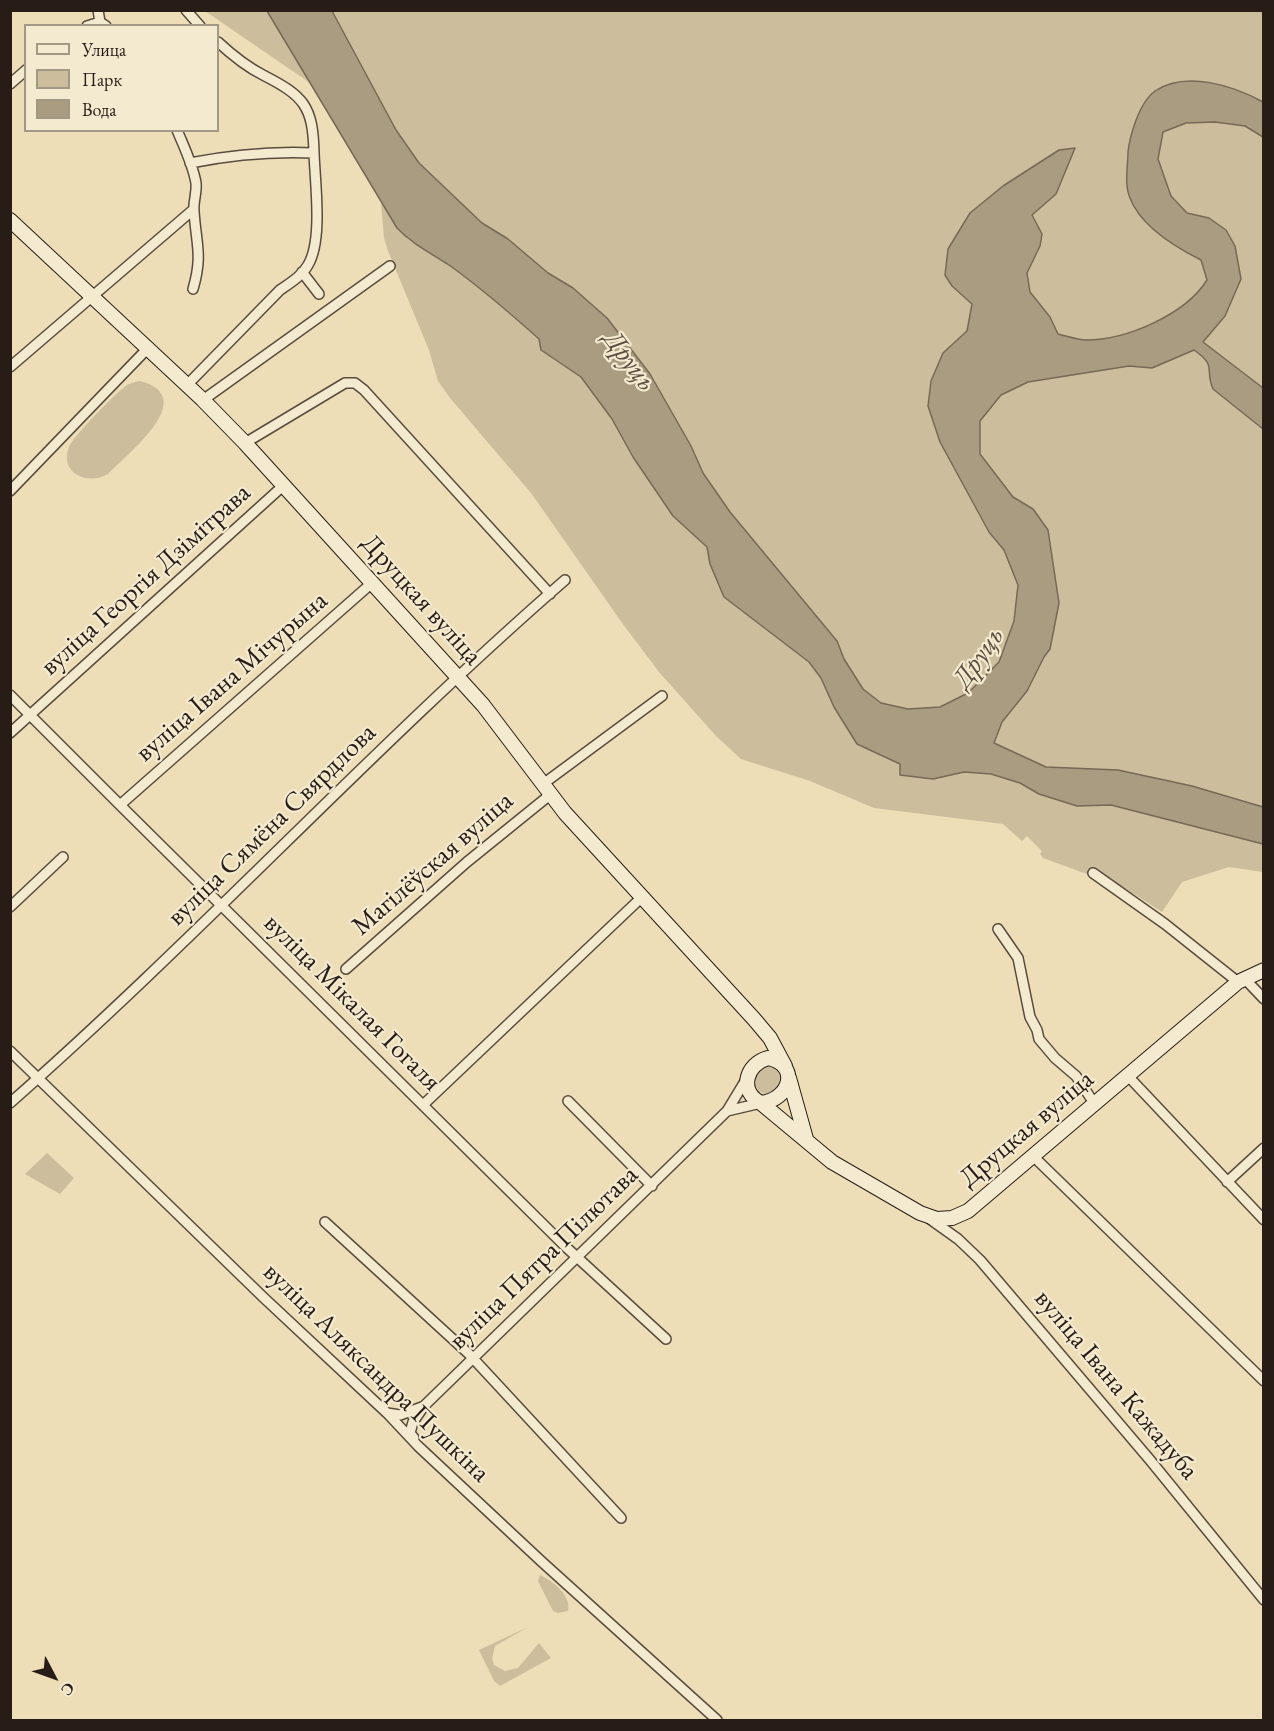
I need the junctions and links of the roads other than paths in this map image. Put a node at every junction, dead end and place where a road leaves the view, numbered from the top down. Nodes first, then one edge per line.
1 (98, 10) edge
2 (186, 10) edge
3 (103, 24) edge
4 (198, 24) edge
5 (219, 43) edge
6 (24, 72) edge
7 (10, 84) edge
8 (178, 132) edge
9 (314, 153) junction
10 (190, 163) junction
11 (194, 209) junction
12 (10, 220) edge
13 (390, 266) dead end
14 (302, 272) junction
15 (193, 289) dead end
16 (319, 294) dead end
17 (92, 295) junction
18 (148, 348) junction
19 (10, 367) edge
20 (187, 385) junction
21 (203, 400) junction
22 (245, 443) junction
23 (284, 485) junction
24 (10, 491) edge
25 (565, 580) dead end
26 (373, 582) junction
27 (549, 594) junction
28 (458, 677) junction
29 (10, 694) edge
30 (662, 696) dead end
31 (31, 715) junction
32 (10, 733) edge
33 (547, 789) junction
34 (120, 805) junction
35 (63, 857) dead end
36 (1093, 873) dead end
37 (641, 898) junction
38 (221, 904) junction
39 (10, 907) edge
40 (998, 930) dead end
41 (346, 969) dead end
42 (1263, 970) edge
43 (1241, 980) junction
44 (1263, 999) edge
45 (770, 1038) junction
46 (10, 1051) edge
47 (755, 1064) junction
48 (787, 1071) junction
49 (1127, 1075) junction
50 (747, 1078) junction
51 (38, 1079) junction
52 (568, 1101) dead end
53 (10, 1103) edge
54 (760, 1103) junction
55 (1094, 1103) junction
56 (423, 1105) junction
57 (727, 1111) junction
58 (806, 1140) junction
59 (1263, 1148) edge
60 (1033, 1156) junction
61 (1227, 1182) junction
62 (652, 1186) junction
63 (920, 1213) junction
64 (1263, 1220) edge
65 (325, 1222) dead end
66 (577, 1257) junction
67 (666, 1339) dead end
68 (472, 1358) junction
69 (1263, 1381) edge
70 (424, 1406) junction
71 (387, 1413) junction
72 (418, 1446) junction
73 (621, 1518) dead end
74 (1263, 1600) edge
75 (717, 1720) edge

1 - 3 street
2 - 4 street
5 - 9 street
6 - 7 street
8 - 10 street
9 - 10 street
9 - 14 street
10 - 11 street
11 - 15 street
11 - 17 street
12 - 17 main road, Друцкая вуліца
13 - 21 street
14 - 16 street
14 - 20 street
17 - 18 main road, Друцкая вуліца
17 - 19 street
18 - 20 main road, Друцкая вуліца
18 - 24 street
20 - 21 main road, Друцкая вуліца
21 - 22 main road, Друцкая вуліца
22 - 23 main road, Друцкая вуліца
22 - 27 street
23 - 26 main road, Друцкая вуліца
23 - 31 street, вуліца Георгія Дзімітрава
25 - 27 street, вуліца Сямёна Свярдлова
26 - 28 main road, Друцкая вуліца
26 - 34 street, вуліца Івана Мічурына
27 - 28 street, вуліца Сямёна Свярдлова
28 - 33 main road, Друцкая вуліца
28 - 38 street, вуліца Сямёна Свярдлова
29 - 31 street, вуліца Мікалая Гогаля
30 - 33 street, Магілёўская вуліца
31 - 32 street, вуліца Георгія Дзімітрава
31 - 34 street, вуліца Мікалая Гогаля
33 - 37 main road, Друцкая вуліца
33 - 41 street, Магілёўская вуліца
34 - 38 street, вуліца Мікалая Гогаля
35 - 39 street
36 - 43 street
37 - 45 main road, Друцкая вуліца
37 - 56 street
38 - 51 street, вуліца Сямёна Свярдлова
38 - 56 street, вуліца Мікалая Гогаля
40 - 55 street
42 - 43 main road, Друцкая вуліца
43 - 44 street
43 - 49 main road, Друцкая вуліца
45 - 47 main road
45 - 48 main road, Друцкая вуліца
46 - 51 street, вуліца Аляксандра Пушкіна
47 - 48 main road
47 - 50 main road
48 - 54 main road
48 - 58 main road, Друцкая вуліца
49 - 55 main road, Друцкая вуліца
49 - 61 street
50 - 54 main road, Друцкая вуліца
50 - 57 street, вуліца Пятра Пілютава
51 - 53 street, вуліца Сямёна Свярдлова
51 - 71 street, вуліца Аляксандра Пушкіна
52 - 62 street
54 - 57 street
54 - 58 main road, Друцкая вуліца
55 - 60 main road, Друцкая вуліца
56 - 66 street, вуліца Мікалая Гогаля
57 - 62 street, вуліца Пятра Пілютава
58 - 63 main road, Друцкая вуліца
59 - 61 street
60 - 63 main road, Друцкая вуліца
60 - 69 street
61 - 64 street
62 - 66 street, вуліца Пятра Пілютава
63 - 74 street, вуліца Івана Кажадуба
65 - 68 street
66 - 67 street, вуліца Мікалая Гогаля
66 - 68 street, вуліца Пятра Пілютава
68 - 70 street, вуліца Пятра Пілютава
68 - 73 street
70 - 71 street
70 - 72 street, вуліца Пятра Пілютава
71 - 72 street, вуліца Аляксандра Пушкіна
72 - 75 street, вуліца Аляксандра Пушкіна

